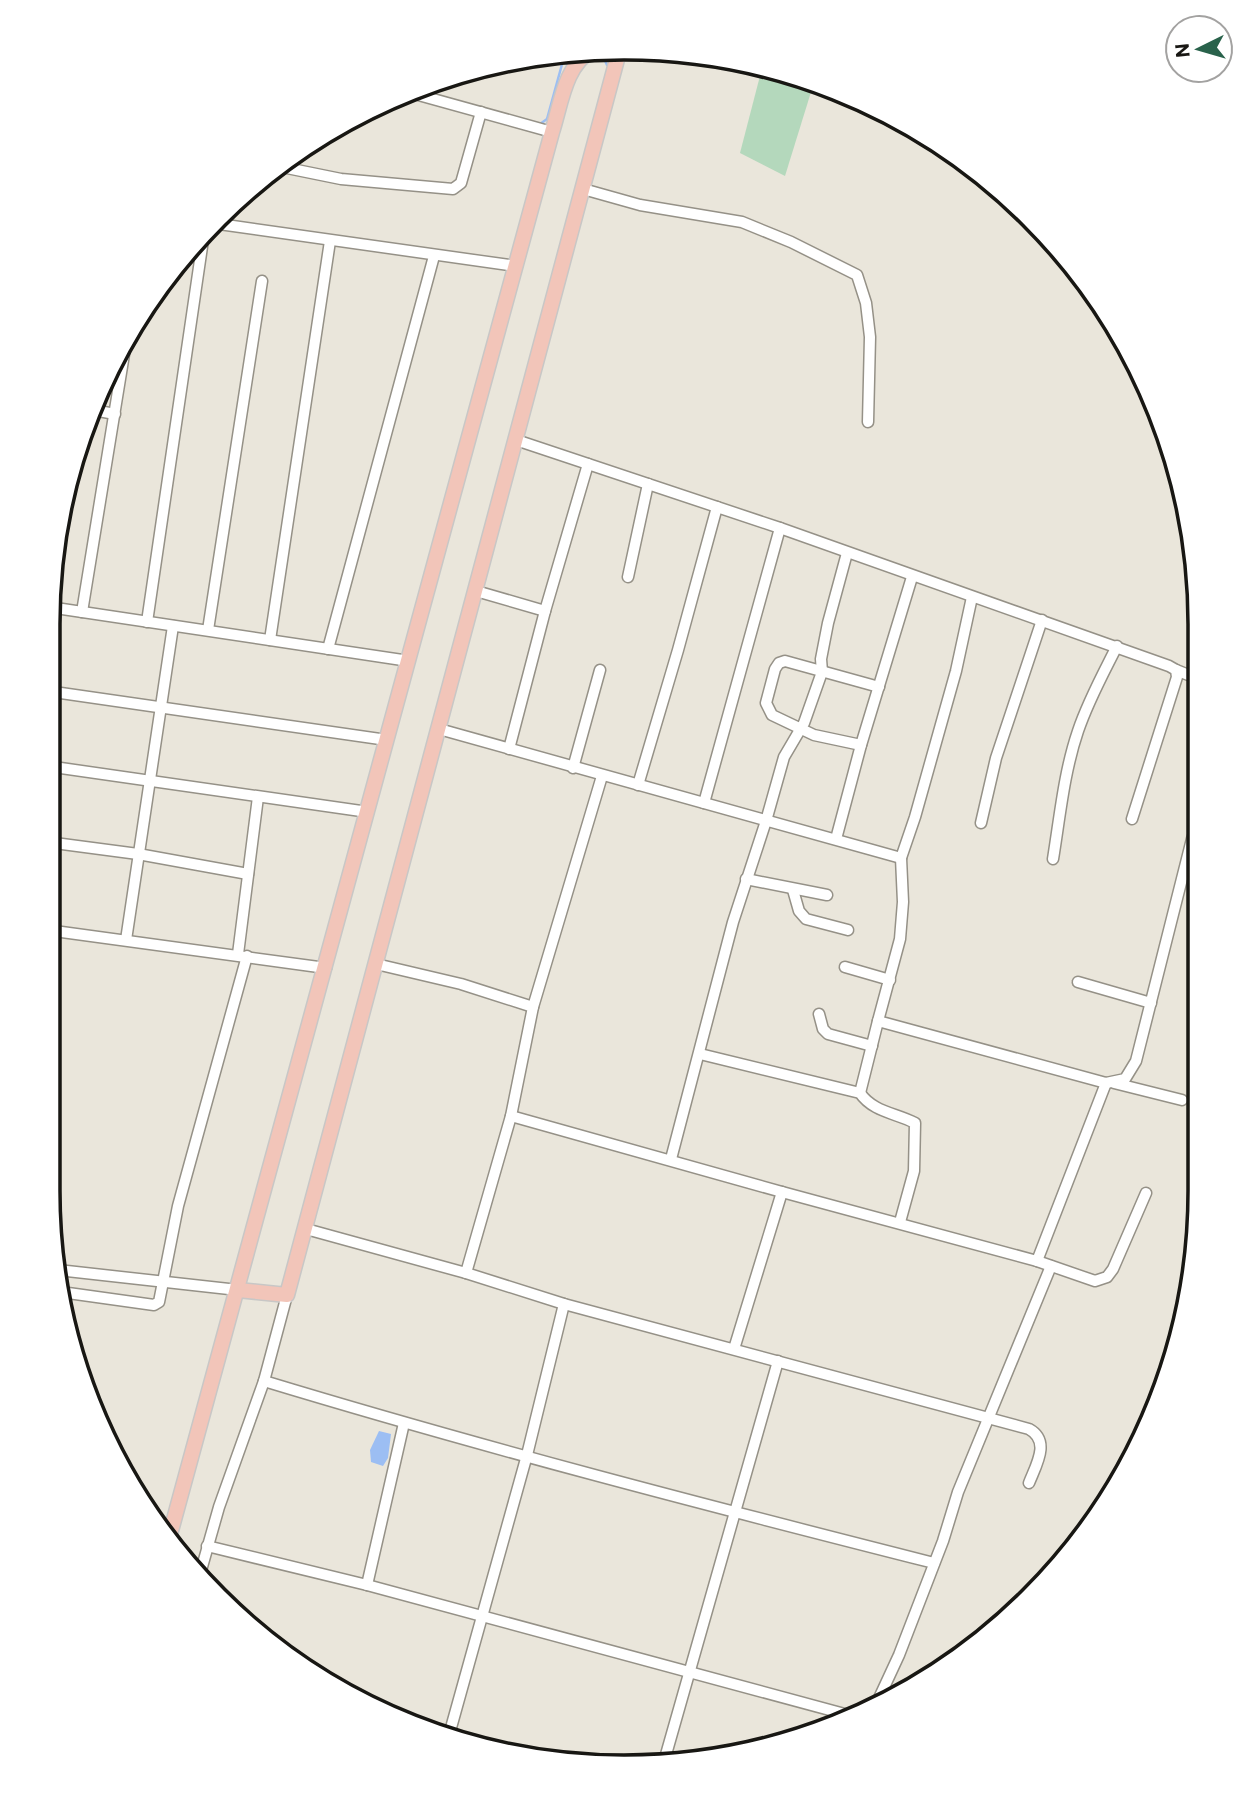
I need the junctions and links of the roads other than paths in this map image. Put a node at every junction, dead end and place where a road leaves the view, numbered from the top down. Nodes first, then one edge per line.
1 (617, 60) edge
2 (575, 62) edge
3 (423, 96) edge
4 (481, 112) junction
5 (552, 132) junction
6 (290, 169) edge
7 (583, 189) junction
8 (225, 225) edge
9 (330, 241) junction
10 (201, 250) edge
11 (434, 256) junction
12 (516, 266) junction
13 (261, 281) dead end
14 (122, 366) edge
15 (101, 411) edge
16 (115, 414) junction
17 (868, 422) dead end
18 (516, 440) junction
19 (588, 464) junction
20 (648, 484) junction
21 (717, 507) junction
22 (780, 528) junction
23 (847, 553) junction
24 (628, 577) dead end
25 (912, 577) junction
26 (476, 591) junction
27 (972, 597) junction
28 (60, 609) edge
29 (545, 611) junction
30 (82, 612) junction
31 (1042, 620) junction
32 (148, 622) junction
33 (173, 626) junction
34 (208, 630) junction
35 (270, 640) junction
36 (1116, 646) junction
37 (328, 649) junction
38 (409, 661) junction
39 (600, 670) dead end
40 (1176, 670) junction
41 (822, 672) junction
42 (1188, 675) edge
43 (879, 687) junction
44 (60, 693) edge
45 (161, 706) junction
46 (439, 729) junction
47 (800, 730) junction
48 (387, 740) junction
49 (861, 745) junction
50 (509, 749) junction
51 (60, 768) edge
52 (573, 768) junction
53 (602, 776) junction
54 (148, 780) junction
55 (638, 785) junction
56 (258, 797) junction
57 (704, 803) junction
58 (368, 812) junction
59 (1132, 819) dead end
60 (766, 821) junction
61 (981, 823) dead end
62 (836, 839) junction
63 (60, 844) edge
64 (138, 854) junction
65 (1188, 855) edge
66 (901, 858) junction
67 (1053, 859) dead end
68 (248, 874) junction
69 (746, 879) junction
70 (793, 890) junction
71 (827, 895) dead end
72 (848, 930) dead end
73 (60, 932) edge
74 (126, 940) junction
75 (242, 955) junction
76 (376, 964) junction
77 (845, 967) dead end
78 (326, 968) junction
79 (890, 980) junction
80 (1078, 982) dead end
81 (1151, 1003) junction
82 (533, 1007) junction
83 (818, 1014) dead end
84 (878, 1021) junction
85 (872, 1046) junction
86 (700, 1054) junction
87 (1110, 1083) junction
88 (860, 1093) junction
89 (1182, 1100) dead end
90 (511, 1116) junction
91 (671, 1159) junction
92 (782, 1192) junction
93 (1146, 1194) dead end
94 (900, 1223) junction
95 (306, 1229) junction
96 (1037, 1261) junction
97 (1051, 1266) junction
98 (65, 1271) edge
99 (466, 1273) junction
100 (163, 1281) junction
101 (238, 1290) junction
102 (69, 1293) edge
103 (287, 1295) junction
104 (564, 1304) junction
105 (734, 1349) junction
106 (778, 1361) junction
107 (264, 1381) junction
108 (988, 1418) junction
109 (404, 1423) junction
110 (527, 1455) junction
111 (1029, 1483) dead end
112 (734, 1512) junction
113 (172, 1528) edge
114 (207, 1546) junction
115 (934, 1563) junction
116 (202, 1565) edge
117 (366, 1585) junction
118 (482, 1616) junction
119 (689, 1673) junction
120 (882, 1692) edge
121 (839, 1712) edge
122 (451, 1727) edge
123 (667, 1753) edge

1 - 7 main road
2 - 5 main road
3 - 4 street
4 - 5 street
4 - 6 street
5 - 12 main road
7 - 17 street
7 - 18 main road
8 - 9 street
9 - 11 street
9 - 35 street
10 - 32 street
11 - 12 street
11 - 37 street
12 - 38 main road
13 - 34 street
14 - 16 street
15 - 16 street
16 - 30 street
18 - 19 street
18 - 26 main road
19 - 20 street
19 - 29 street
20 - 21 street
20 - 24 street
21 - 22 street
21 - 55 street
22 - 23 street
22 - 57 street
23 - 25 street
23 - 41 street
25 - 27 street
25 - 43 street
26 - 29 street
26 - 46 main road
27 - 31 street
27 - 66 street
28 - 30 street
29 - 50 street
30 - 32 street
31 - 36 street
31 - 61 street
32 - 33 street
33 - 34 street
33 - 45 street
34 - 35 street
35 - 37 street
36 - 40 street
36 - 67 street
37 - 38 street
38 - 48 main road
39 - 52 street
40 - 42 street
40 - 59 street
41 - 43 street
41 - 47 street
41 - 47 street
43 - 49 street
44 - 45 street
45 - 48 street
45 - 54 street
46 - 50 street
46 - 76 main road
47 - 49 street
47 - 60 street
48 - 58 main road
49 - 62 street
50 - 52 street
51 - 54 street
52 - 53 street
53 - 55 street
53 - 82 street
54 - 56 street
54 - 64 street
55 - 57 street
56 - 58 street
56 - 68 street
57 - 60 street
58 - 78 main road
60 - 62 street
60 - 69 street
62 - 66 street
63 - 64 street
64 - 68 street
64 - 74 street
65 - 81 street
66 - 79 street
68 - 75 street
69 - 70 street
69 - 86 street
70 - 71 street
70 - 72 street
73 - 74 street
74 - 75 street
75 - 78 street
75 - 100 street
76 - 82 street
76 - 95 main road
77 - 79 street
78 - 101 main road
79 - 84 street
80 - 81 street
81 - 87 street
82 - 90 street
83 - 85 street
84 - 85 street
84 - 87 street
85 - 88 street
86 - 88 street
86 - 91 street
87 - 89 street
87 - 96 street
88 - 94 street
90 - 91 street
90 - 99 street
91 - 92 street
92 - 94 street
92 - 105 street
93 - 97 street
94 - 96 street
95 - 99 street
95 - 103 main road
96 - 97 street
97 - 108 street
98 - 100 street
99 - 104 street
100 - 101 street
100 - 102 street
101 - 103 main road
101 - 113 main road
103 - 107 street
104 - 105 street
104 - 110 street
105 - 106 street
106 - 108 street
106 - 112 street
107 - 109 street
107 - 114 street
108 - 111 street
108 - 115 street
109 - 110 street
109 - 117 street
110 - 112 street
110 - 118 street
112 - 115 street
112 - 119 street
114 - 116 street
114 - 117 street
115 - 120 street
117 - 118 street
118 - 119 street
118 - 122 street
119 - 121 street
119 - 123 street

